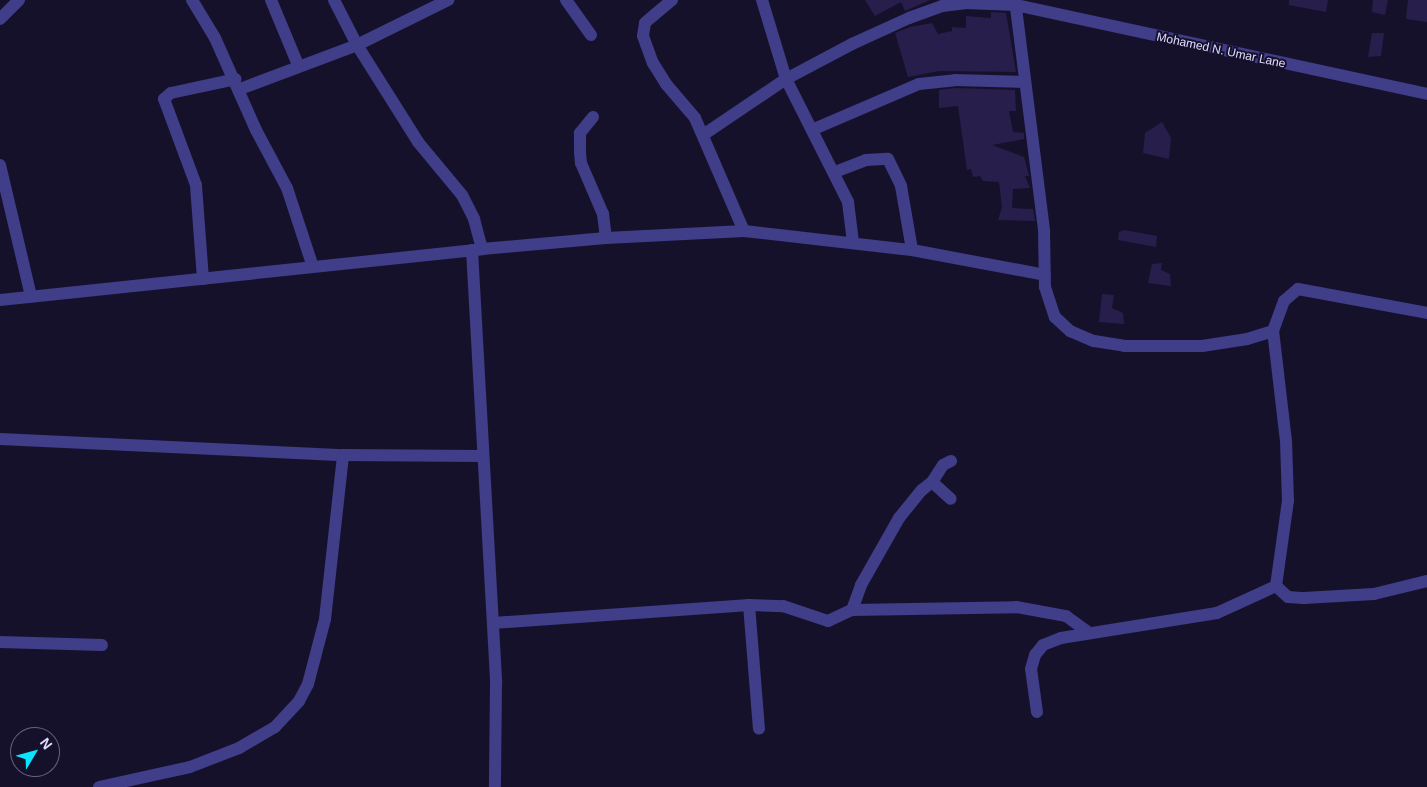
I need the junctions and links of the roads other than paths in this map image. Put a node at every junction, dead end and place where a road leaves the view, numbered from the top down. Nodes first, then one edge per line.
1 (19, 0) edge
2 (192, 0) edge
3 (271, 0) edge
4 (334, 0) edge
5 (448, 0) edge
6 (566, 0) edge
7 (672, 0) edge
8 (762, 0) edge
9 (1015, 2) edge
10 (429, 5) edge
11 (0, 19) edge
12 (590, 35) dead end
13 (357, 45) junction
14 (298, 65) junction
15 (786, 79) junction
16 (1026, 82) junction
17 (238, 84) junction
18 (1427, 94) edge
19 (593, 117) dead end
20 (814, 129) junction
21 (703, 135) junction
22 (0, 165) edge
23 (836, 172) junction
24 (744, 231) junction
25 (606, 238) junction
26 (853, 242) junction
27 (477, 250) junction
28 (912, 250) junction
29 (313, 267) junction
30 (1045, 275) junction
31 (203, 279) junction
32 (31, 296) junction
33 (0, 300) edge
34 (1427, 313) edge
35 (1273, 331) junction
36 (0, 439) edge
37 (343, 455) junction
38 (481, 456) junction
39 (951, 461) dead end
40 (932, 482) junction
41 (951, 499) dead end
42 (1427, 581) edge
43 (1276, 586) junction
44 (749, 605) junction
45 (852, 610) junction
46 (493, 623) junction
47 (1089, 633) junction
48 (0, 642) edge
49 (102, 645) dead end
50 (1037, 712) dead end
51 (759, 729) dead end
52 (99, 787) edge
53 (495, 787) edge

1 - 11 street
2 - 17 street
3 - 14 street
4 - 13 street
5 - 10 street
6 - 12 street
7 - 21 street
8 - 15 street
9 - 15 street, Mohamed N. Umar Lane
9 - 16 street
9 - 18 street, Mohamed N. Umar Lane
10 - 13 street
13 - 14 street
13 - 27 street
14 - 17 street
15 - 20 street
15 - 21 street, Mohamed N. Umar Lane
16 - 20 street
16 - 30 street
17 - 29 street
17 - 31 street
19 - 25 street
20 - 23 street
21 - 24 street
22 - 32 street
23 - 26 street
23 - 28 street
24 - 25 street
24 - 26 street
25 - 27 street
26 - 28 street
27 - 29 street
27 - 38 street
28 - 30 street
29 - 31 street
30 - 35 street
31 - 32 street
32 - 33 street
34 - 35 street
35 - 43 street
36 - 37 street
37 - 38 street
37 - 52 street
38 - 46 street
39 - 40 street
40 - 41 street
40 - 45 street
42 - 43 street
43 - 47 street
44 - 45 street
44 - 46 street
44 - 51 street
45 - 47 street
46 - 53 street
47 - 50 street
48 - 49 street

